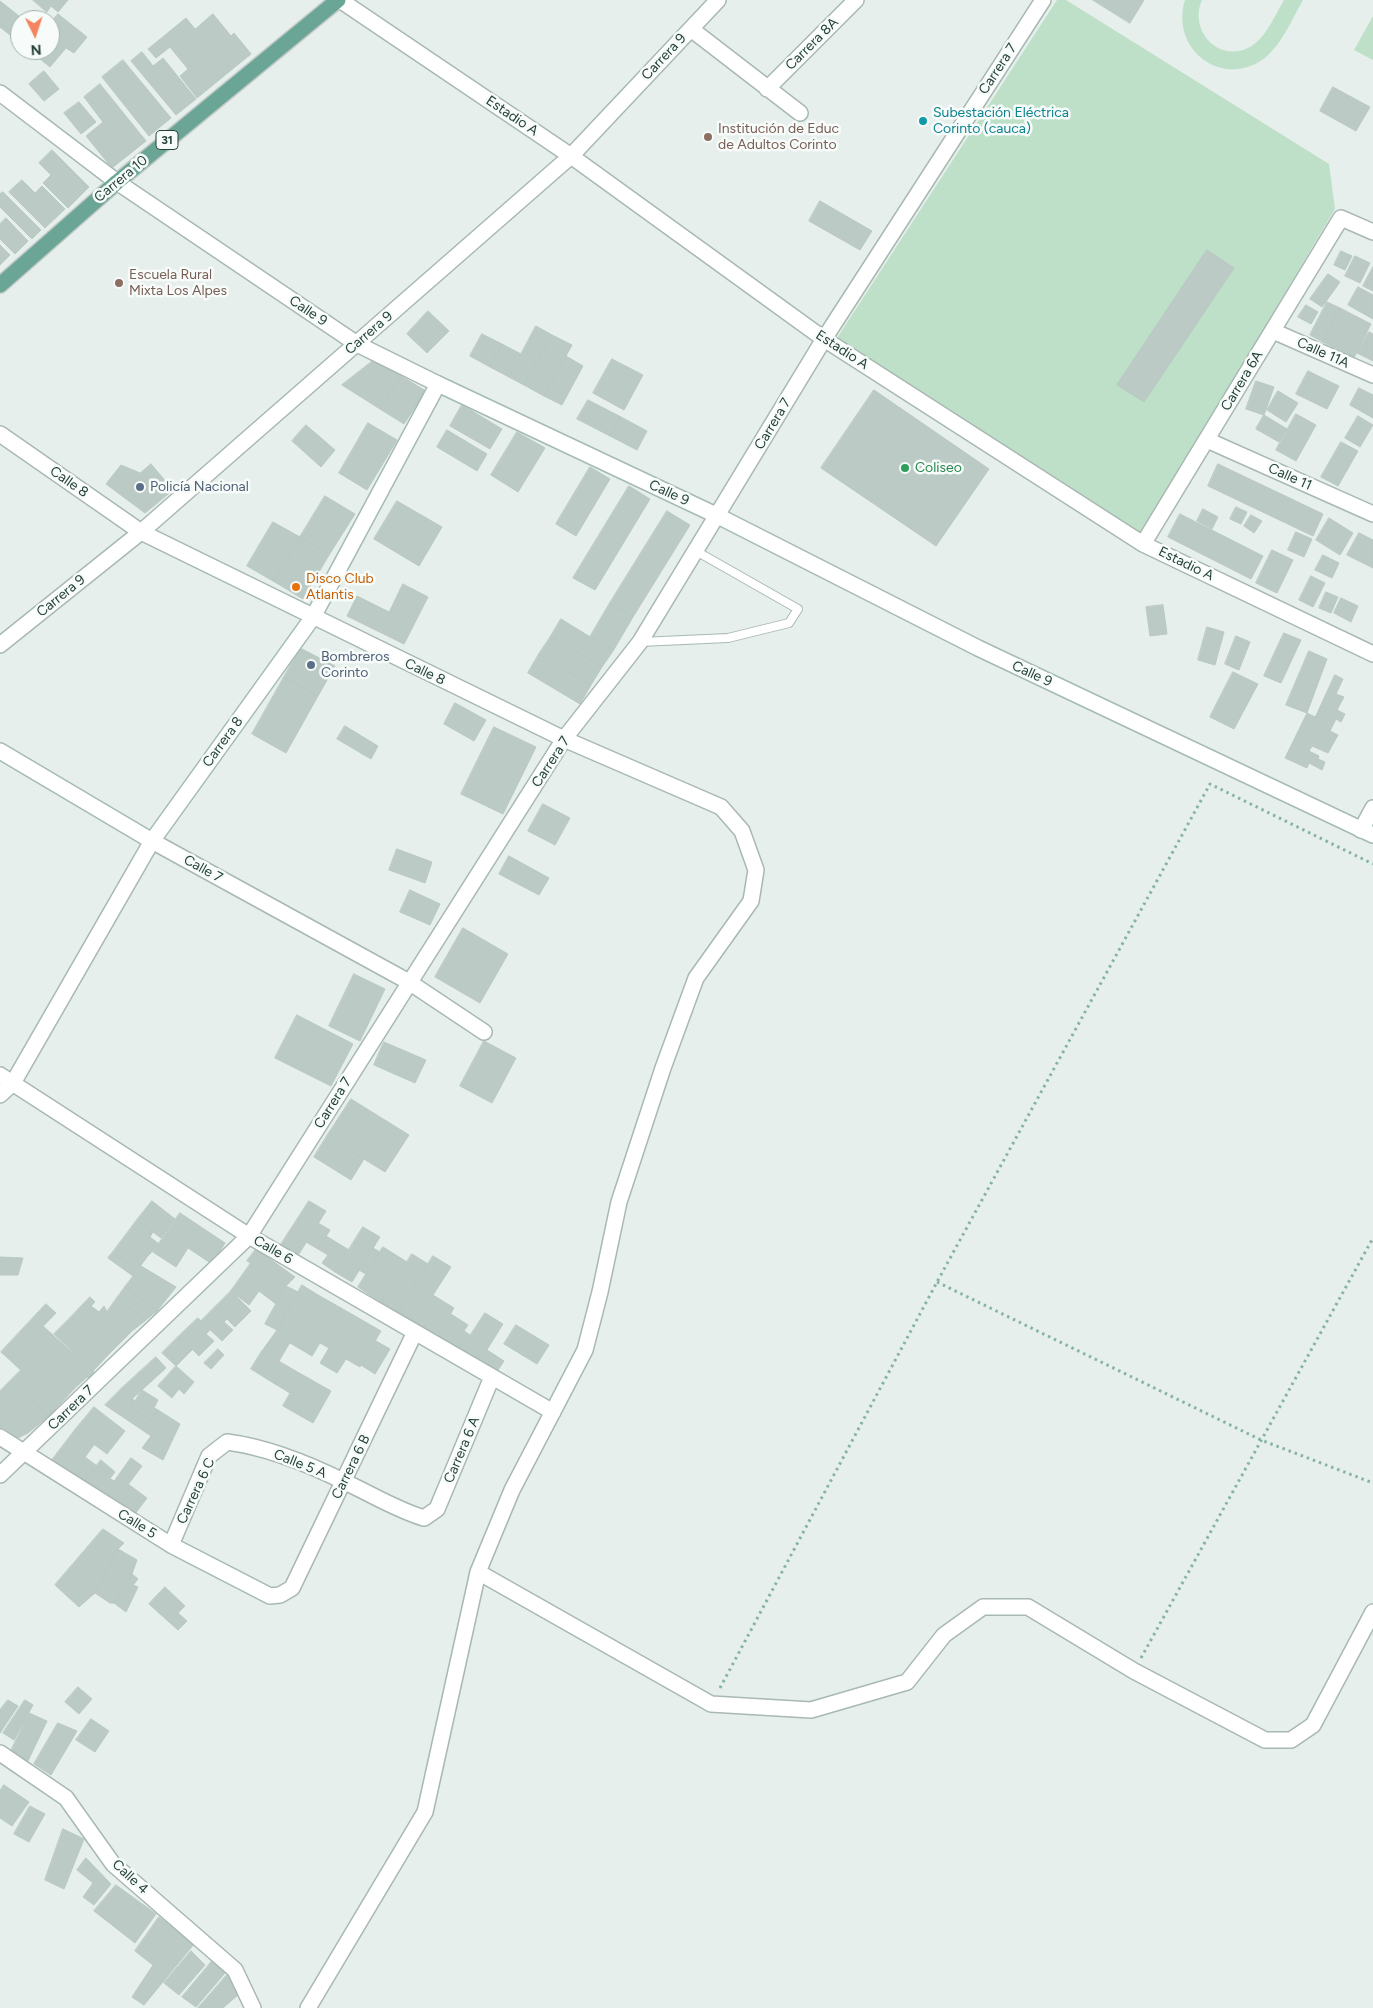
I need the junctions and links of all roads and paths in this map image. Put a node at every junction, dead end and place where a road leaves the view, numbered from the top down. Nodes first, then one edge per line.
1 (339, 0) edge
2 (718, 0) edge
3 (856, 0) edge
4 (1043, 0) edge
5 (691, 29) junction
6 (767, 89) junction
7 (0, 93) edge
8 (800, 113) dead end
9 (571, 156) junction
10 (116, 182) junction
11 (1373, 232) edge
12 (0, 286) edge
13 (1273, 331) junction
14 (824, 340) junction
15 (357, 344) junction
16 (1373, 375) edge
17 (438, 384) junction
18 (0, 434) edge
19 (1207, 440) junction
20 (1373, 514) edge
21 (718, 516) junction
22 (141, 532) junction
23 (1144, 544) junction
24 (696, 551) junction
25 (313, 617) junction
26 (640, 642) junction
27 (0, 645) edge
28 (1371, 648) edge
29 (564, 739) junction
30 (0, 751) edge
31 (1373, 808) edge
32 (1367, 832) edge
33 (152, 841) junction
34 (1373, 864) edge
35 (409, 982) junction
36 (484, 1032) dead end
37 (7, 1079) edge
38 (0, 1095) edge
39 (249, 1236) junction
40 (1373, 1238) edge
41 (937, 1282) junction
42 (415, 1332) junction
43 (492, 1377) junction
44 (554, 1412) junction
45 (0, 1437) edge
46 (1262, 1440) junction
47 (227, 1442) joint
48 (24, 1454) junction
49 (0, 1475) edge
50 (344, 1482) junction
51 (1373, 1483) edge
52 (424, 1518) joint
53 (171, 1545) junction
54 (478, 1572) junction
55 (280, 1595) joint
56 (1373, 1612) edge
57 (1134, 1671) junction
58 (711, 1704) junction
59 (0, 1753) edge
60 (253, 2008) edge
61 (308, 2008) edge

1 - 9 street, Estadio A
1 - 10 main road, Carrera 10 / 31
2 - 5 street, Carrera 9
3 - 6 street, Carrera 8A
4 - 14 street, Carrera 7
5 - 6 street
5 - 9 street, Carrera 9
6 - 8 street
7 - 10 street, Calle 9
9 - 14 street, Estadio A
9 - 15 street, Carrera 9
10 - 12 main road, Carrera 10 / 31
10 - 15 street, Calle 9
11 - 13 street, Carrera 6A
13 - 16 street, Calle 11A
13 - 19 street, Carrera 6A
14 - 21 street, Carrera 7
14 - 23 street, Estadio A
15 - 17 street, Calle 9
15 - 22 street, Carrera 9
17 - 21 street, Calle 9
17 - 25 street, Carrera 8
18 - 22 street, Calle 8
19 - 20 street, Calle 11
19 - 23 street, Carrera 6A
21 - 24 street, Carrera 7
21 - 32 street, Calle 9
22 - 25 street, Calle 8
22 - 27 street, Carrera 9
23 - 28 street, Estadio A
24 - 26 street, Carrera 7
24 - 26 lane
25 - 29 street, Calle 8
25 - 33 street, Carrera 8
26 - 29 street, Carrera 7
29 - 35 street, Carrera 7
29 - 44 street, Calle 8
30 - 33 street, Calle 7
31 - 32 street
33 - 35 street, Calle 7
33 - 37 street, Carrera 8
34 - 41 path
35 - 36 street, Calle 7
35 - 39 street, Carrera 7
37 - 38 street, Carrera 8
37 - 39 street, Calle 6
39 - 42 street, Calle 6
39 - 48 street, Carrera 7
40 - 46 path
41 - 46 path
41 - 58 path
42 - 43 street, Calle 6
42 - 50 street, Carrera 6 B
43 - 44 street, Calle 6
43 - 52 street, Carrera 6 A
44 - 54 street
45 - 48 street, Calle 5
46 - 51 path
46 - 57 path
47 - 50 street, Calle 5 A
47 - 53 street, Carrera 6 C
48 - 49 street, Carrera 7
48 - 53 street, Calle 5
50 - 52 street, Calle 5 A
50 - 55 street, Carrera 6 B
53 - 55 street, Calle 5
54 - 58 street
54 - 61 street
56 - 57 street
57 - 58 street
59 - 60 street, Calle 4

